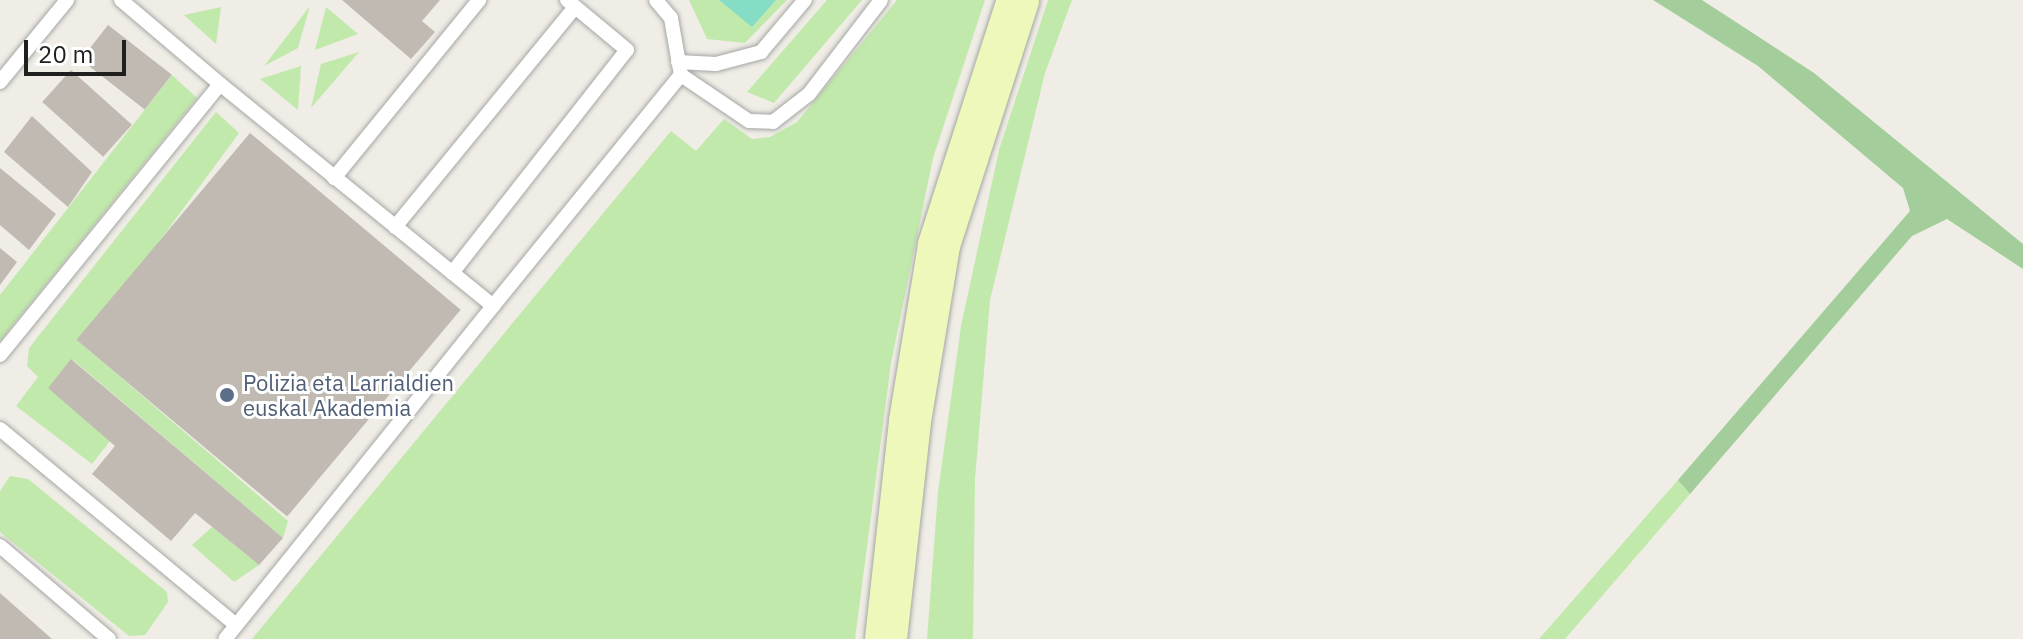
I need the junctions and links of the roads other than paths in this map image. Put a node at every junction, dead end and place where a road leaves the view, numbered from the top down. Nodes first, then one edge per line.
1 (67, 0) edge
2 (121, 0) edge
3 (479, 0) edge
4 (656, 0) edge
5 (805, 0) edge
6 (881, 0) edge
7 (1018, 0) edge
8 (571, 4) edge
9 (680, 68) junction
10 (0, 82) edge
11 (220, 84) junction
12 (334, 178) junction
13 (395, 227) junction
14 (452, 273) junction
15 (493, 306) junction
16 (0, 355) edge
17 (0, 429) edge
18 (0, 546) edge
19 (236, 625) junction
20 (109, 639) edge
21 (225, 639) edge
22 (886, 639) edge

1 - 10 lane
2 - 11 lane
3 - 12 lane
4 - 9 lane
5 - 9 lane
6 - 9 lane
7 - 22 main road
8 - 13 lane
8 - 14 lane
9 - 15 lane
11 - 12 lane
11 - 16 lane
12 - 13 lane
13 - 14 lane
14 - 15 lane
15 - 19 lane
17 - 19 lane
18 - 20 lane
19 - 21 lane

